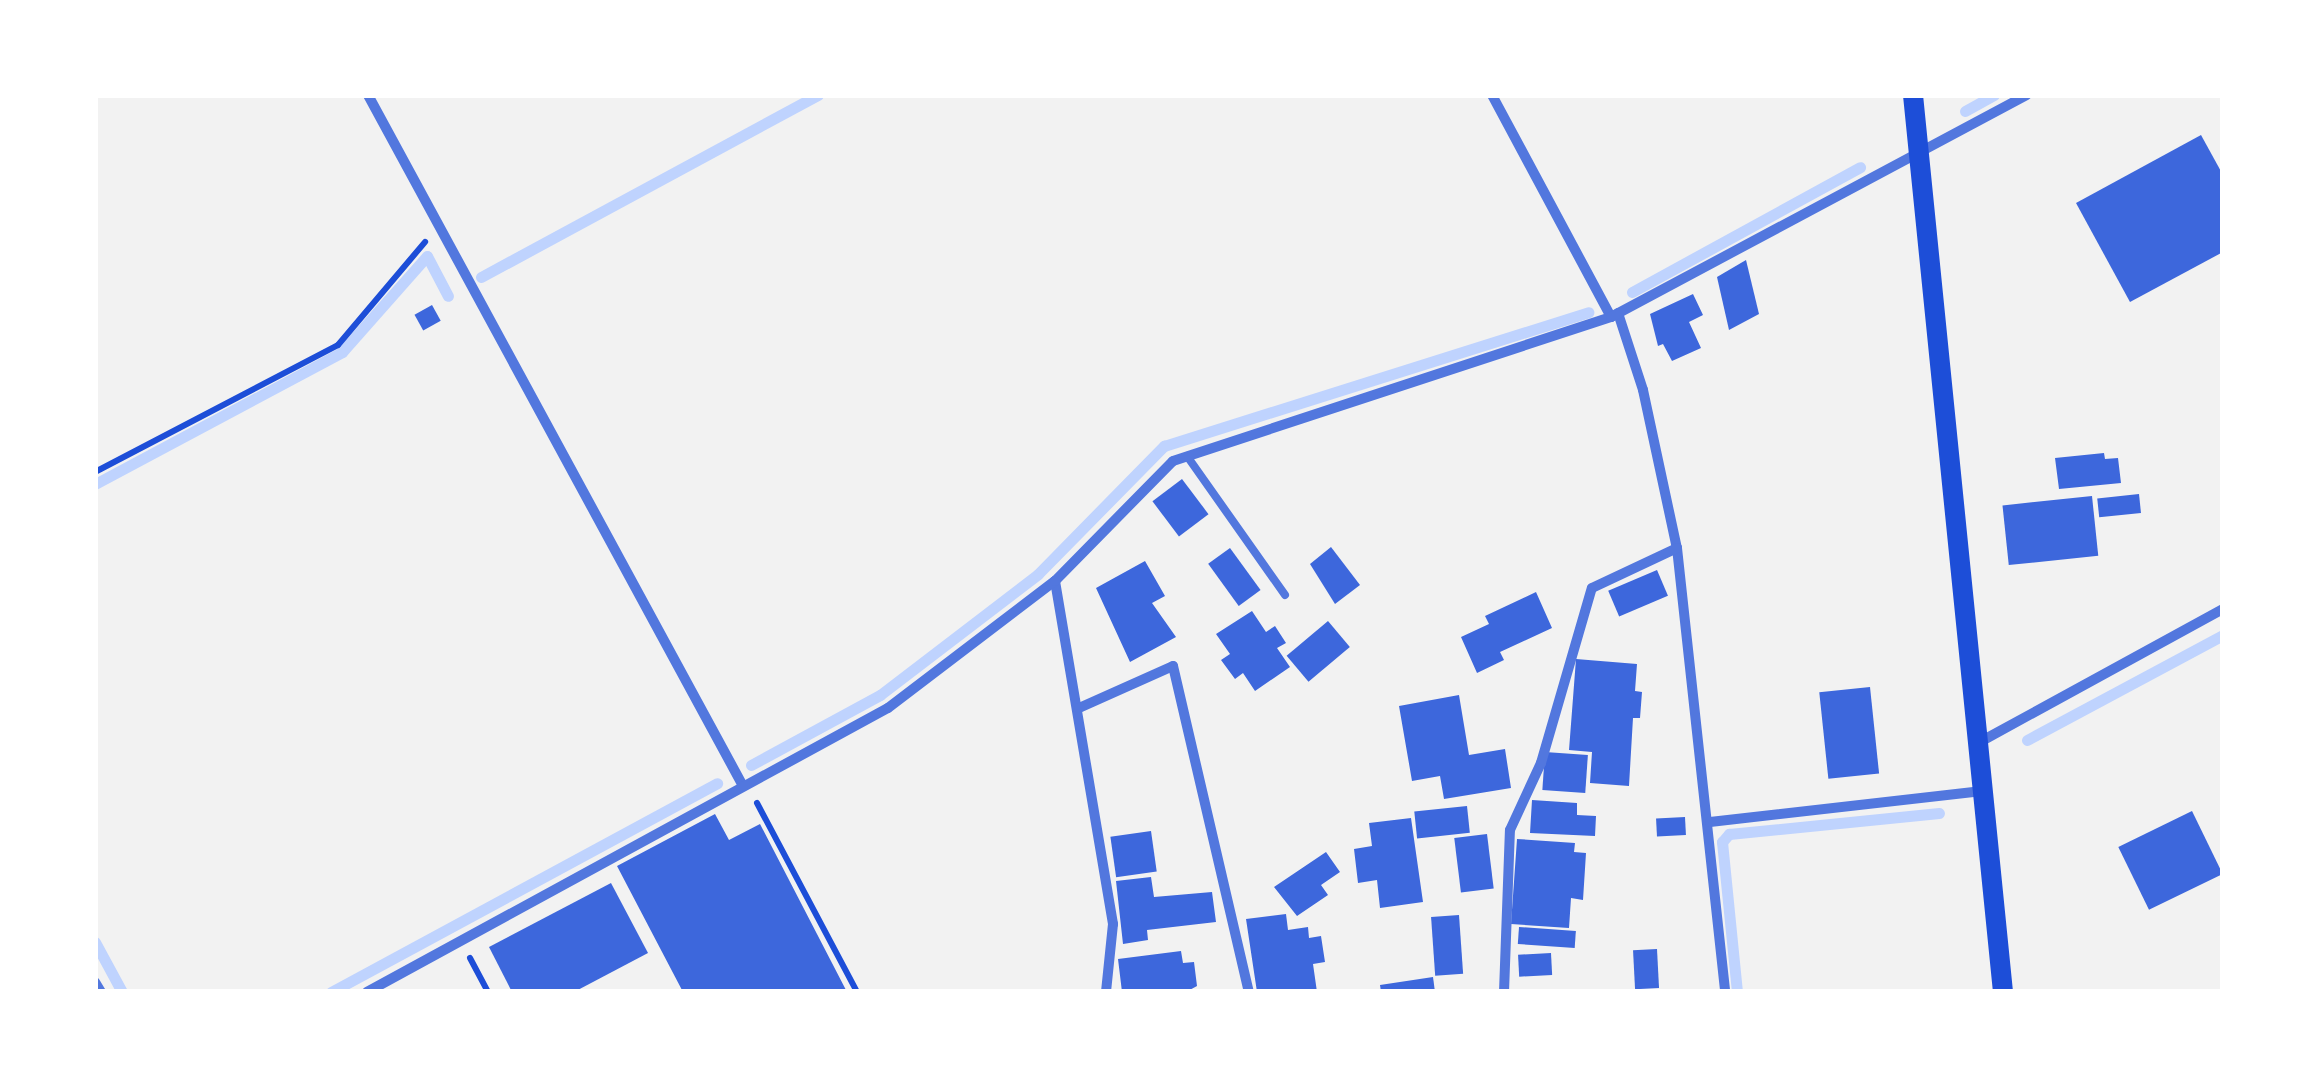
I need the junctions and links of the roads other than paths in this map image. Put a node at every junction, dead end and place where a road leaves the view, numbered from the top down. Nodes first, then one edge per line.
1 (368, 95) edge
2 (1492, 95) edge
3 (1913, 95) edge
4 (2026, 95) edge
5 (1919, 154) junction
6 (1614, 315) junction
7 (1188, 456) junction
8 (1676, 548) junction
9 (1054, 582) junction
10 (1286, 595) dead end
11 (2223, 609) edge
12 (1079, 708) junction
13 (1977, 744) junction
14 (744, 785) junction
15 (1982, 791) junction
16 (1710, 822) junction
17 (95, 982) edge
18 (100, 992) edge
19 (367, 992) edge
20 (1106, 992) edge
21 (1249, 992) edge
22 (1504, 992) edge
23 (1725, 992) edge
24 (2002, 992) edge

1 - 14 street
2 - 6 street
3 - 5 main road
4 - 5 street
5 - 6 street
5 - 13 main road
6 - 7 street
6 - 8 street
7 - 9 street
7 - 10 lane
8 - 16 street
8 - 22 street
9 - 12 street
9 - 14 street
11 - 13 street
12 - 20 street
12 - 21 street
13 - 15 main road
14 - 19 street
15 - 16 street
15 - 24 main road
16 - 23 street
17 - 18 street

